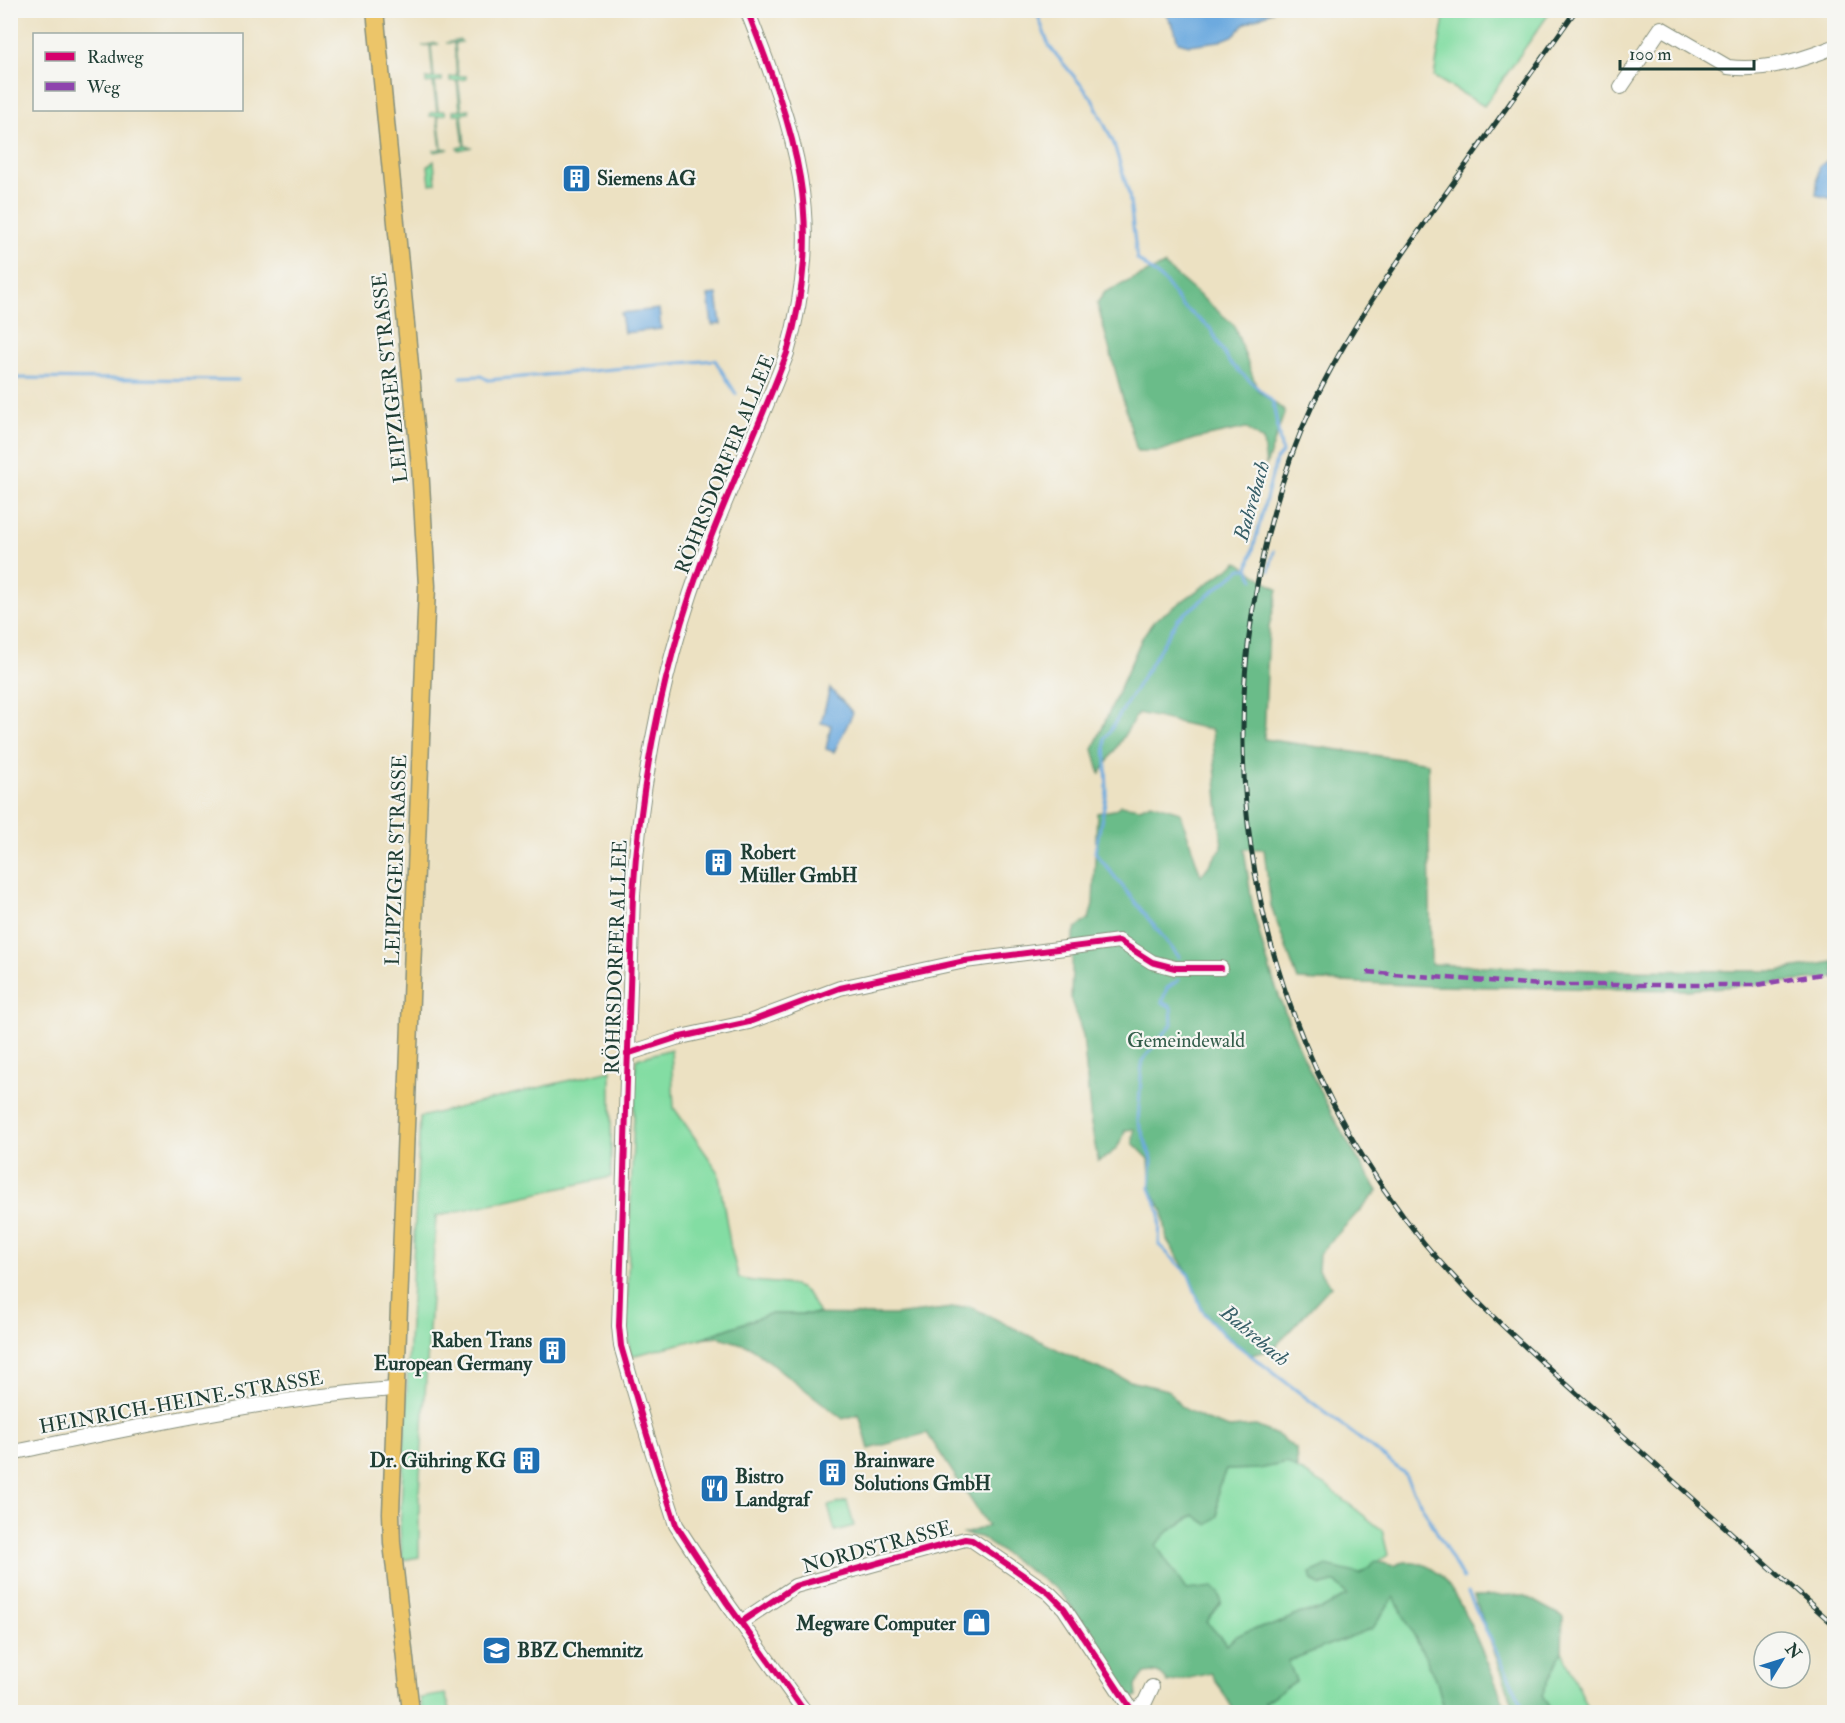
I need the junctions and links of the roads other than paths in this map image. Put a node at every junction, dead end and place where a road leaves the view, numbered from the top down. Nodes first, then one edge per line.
1 (375, 10) edge
2 (747, 10) edge
3 (1834, 47) edge
4 (1620, 87) dead end
5 (1221, 968) dead end
6 (627, 1054) junction
7 (395, 1389) junction
8 (10, 1453) edge
9 (741, 1622) junction
10 (1152, 1687) dead end
11 (411, 1713) edge
12 (806, 1713) edge
13 (1134, 1713) edge

1 - 7 main road, LEIPZIGER STRASSE
2 - 6 street, RÖHRSDORFER ALLEE
3 - 4 street
5 - 6 street
6 - 9 street, RÖHRSDORFER ALLEE
7 - 8 street, HEINRICH-HEINE-STRASSE
7 - 11 main road, LEIPZIGER STRASSE
9 - 12 street, RÖHRSDORFER ALLEE
9 - 13 street, NORDSTRASSE
10 - 13 street, NORDSTRASSE

